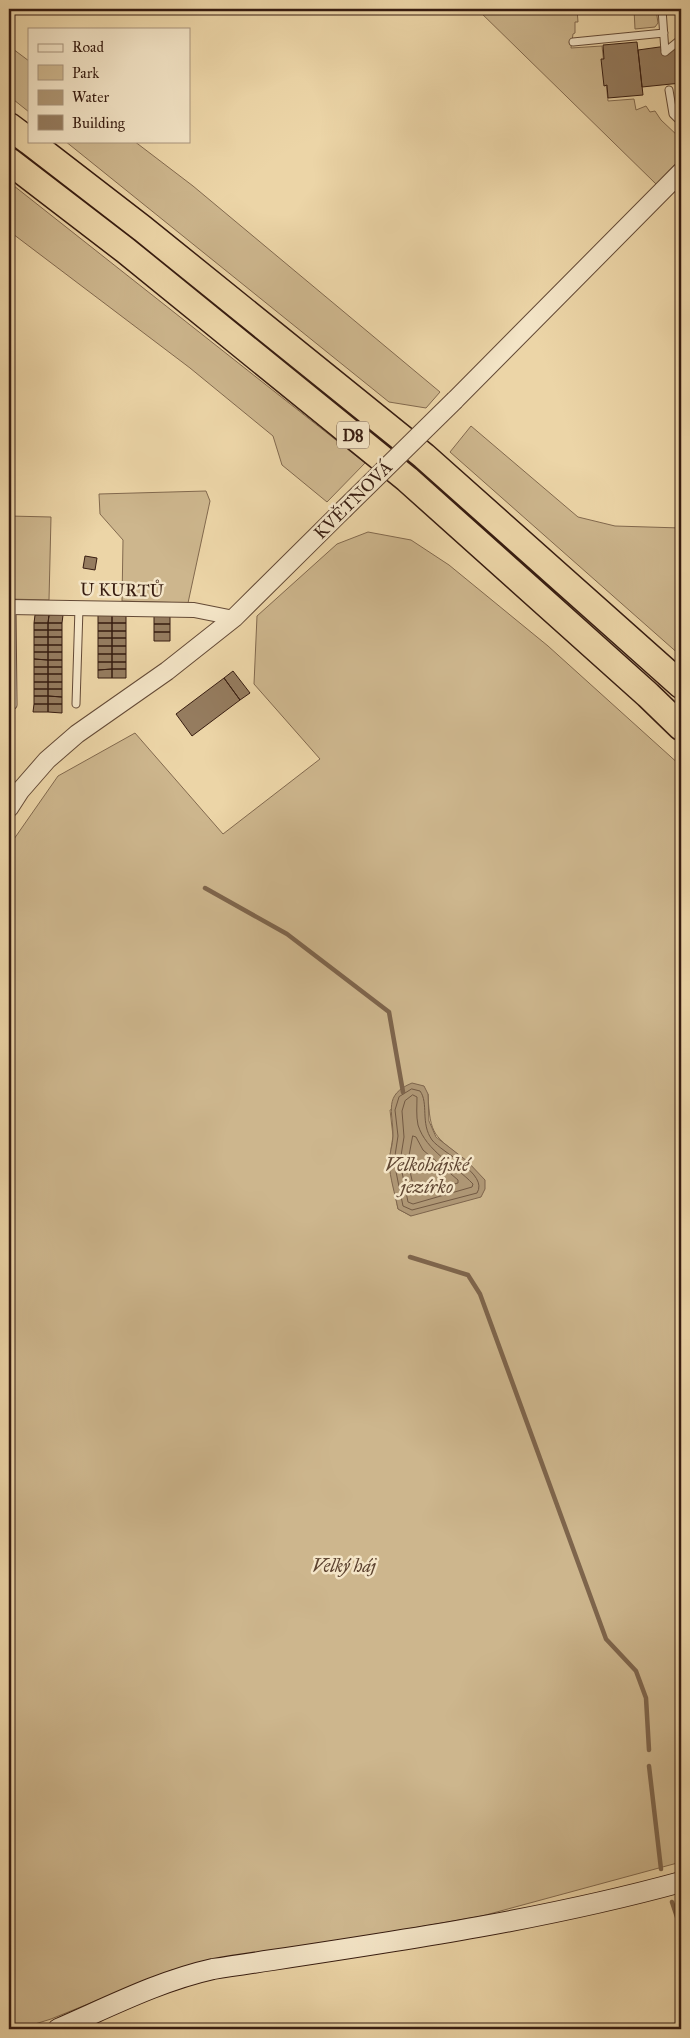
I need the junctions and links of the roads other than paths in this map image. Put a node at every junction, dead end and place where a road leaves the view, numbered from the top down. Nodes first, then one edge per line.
1 (662, 9) edge
2 (664, 33) junction
3 (681, 39) edge
4 (573, 42) dead end
5 (669, 90) dead end
6 (681, 122) edge
7 (9, 126) edge
8 (28, 140) edge
9 (30, 142) edge
10 (9, 161) edge
11 (681, 172) edge
12 (11, 607) edge
13 (79, 608) junction
14 (234, 618) junction
15 (681, 685) edge
16 (76, 704) dead end
17 (13, 705) dead end
18 (681, 727) edge
19 (9, 808) edge
20 (681, 1882) edge
21 (58, 2029) edge

1 - 2 lane
2 - 3 lane
2 - 4 lane
5 - 6 lane
7 - 8 highway, D8
9 - 15 highway, D8
10 - 18 highway, D8
11 - 14 street, KVĚTNOVÁ, bridge
12 - 13 street, U KURTŮ
12 - 17 lane
13 - 14 street, U KURTŮ
13 - 16 lane
14 - 19 street, KVĚTNOVÁ
20 - 21 main road

